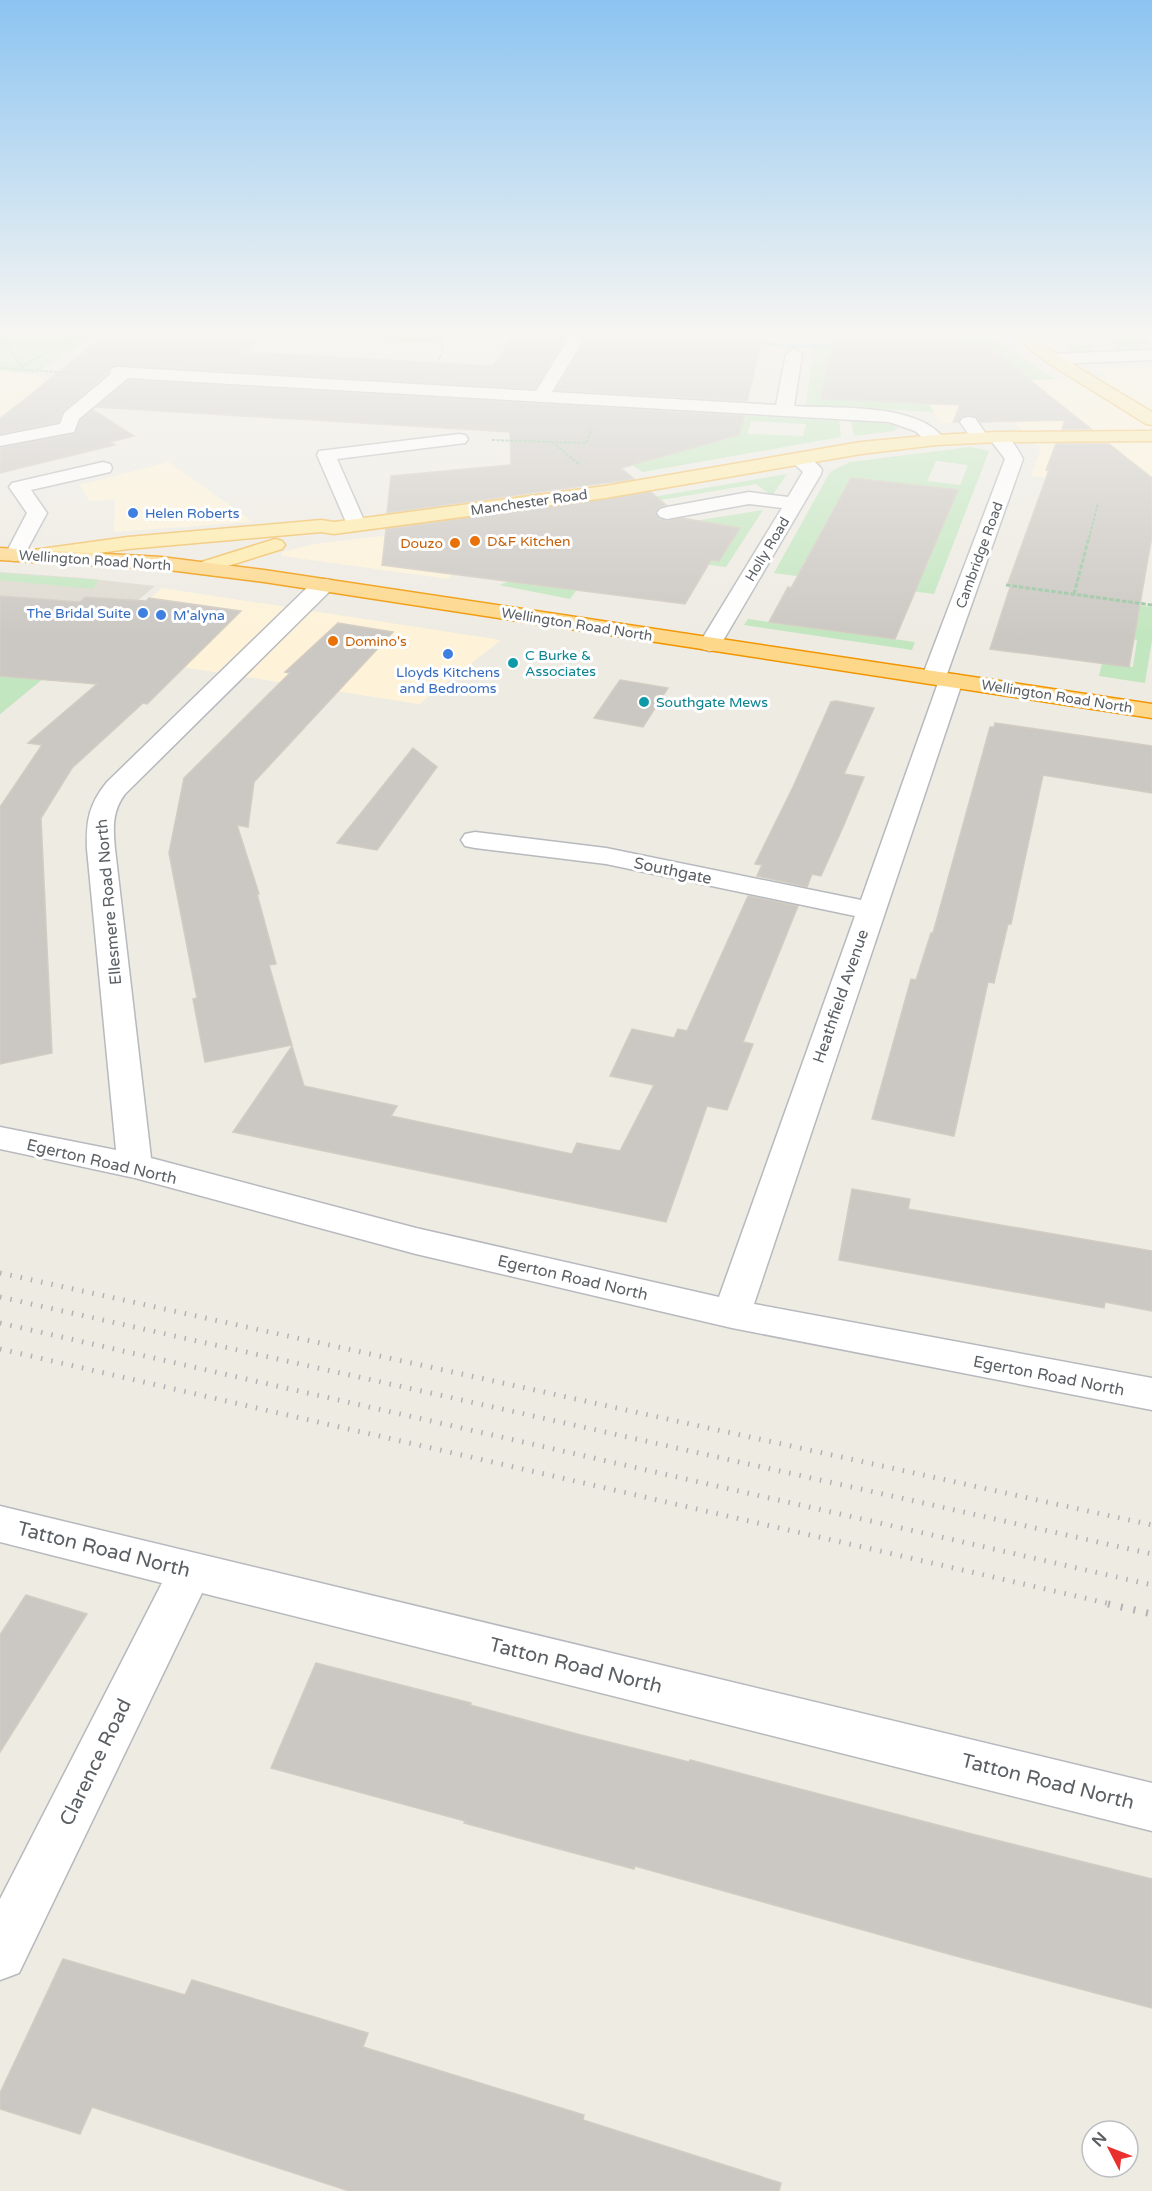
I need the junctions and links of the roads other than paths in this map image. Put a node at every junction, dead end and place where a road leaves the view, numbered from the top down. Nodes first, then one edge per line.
1 (41, 433) edge
2 (931, 433) edge
3 (975, 433) edge
4 (984, 433) edge
5 (1035, 433) edge
6 (1152, 436) edge
7 (459, 439) road end
8 (936, 440) junction
9 (0, 441) edge
10 (798, 459) junction
11 (104, 468) dead end
12 (794, 504) junction
13 (667, 513) dead end
14 (356, 525) junction
15 (334, 528) junction
16 (16, 555) edge
17 (202, 568) junction
18 (323, 585) junction
19 (710, 644) junction
20 (943, 678) junction
21 (1152, 711) edge
22 (475, 840) dead end
23 (870, 910) junction
24 (0, 1138) edge
25 (135, 1166) junction
26 (732, 1314) junction
27 (1152, 1394) edge
28 (0, 1524) edge
29 (190, 1571) junction
30 (1152, 1807) edge
31 (0, 1954) edge

1 - 9 street
2 - 8 street
3 - 8 main road, Manchester Road
4 - 20 street, Cambridge Road
5 - 6 main road, Manchester Road
7 - 14 street
8 - 10 main road, Manchester Road
10 - 12 street, Holly Road
10 - 14 main road, Manchester Road
11 - 16 street
12 - 13 street
12 - 19 street, Holly Road
14 - 15 main road, Manchester Road
15 - 16 main road, Manchester Road
15 - 17 main road, Manchester Road
16 - 17 highway, Wellington Road North
17 - 18 highway, Wellington Road North
18 - 19 highway, Wellington Road North
18 - 25 street, Ellesmere Road North
19 - 20 highway, Wellington Road North
20 - 21 highway, Wellington Road North
20 - 23 street, Heathfield Avenue
22 - 23 street, Southgate
23 - 26 street, Heathfield Avenue
24 - 25 street, Egerton Road North
25 - 26 street, Egerton Road North
26 - 27 street, Egerton Road North
28 - 29 street, Tatton Road North
29 - 30 street, Tatton Road North
29 - 31 street, Clarence Road

